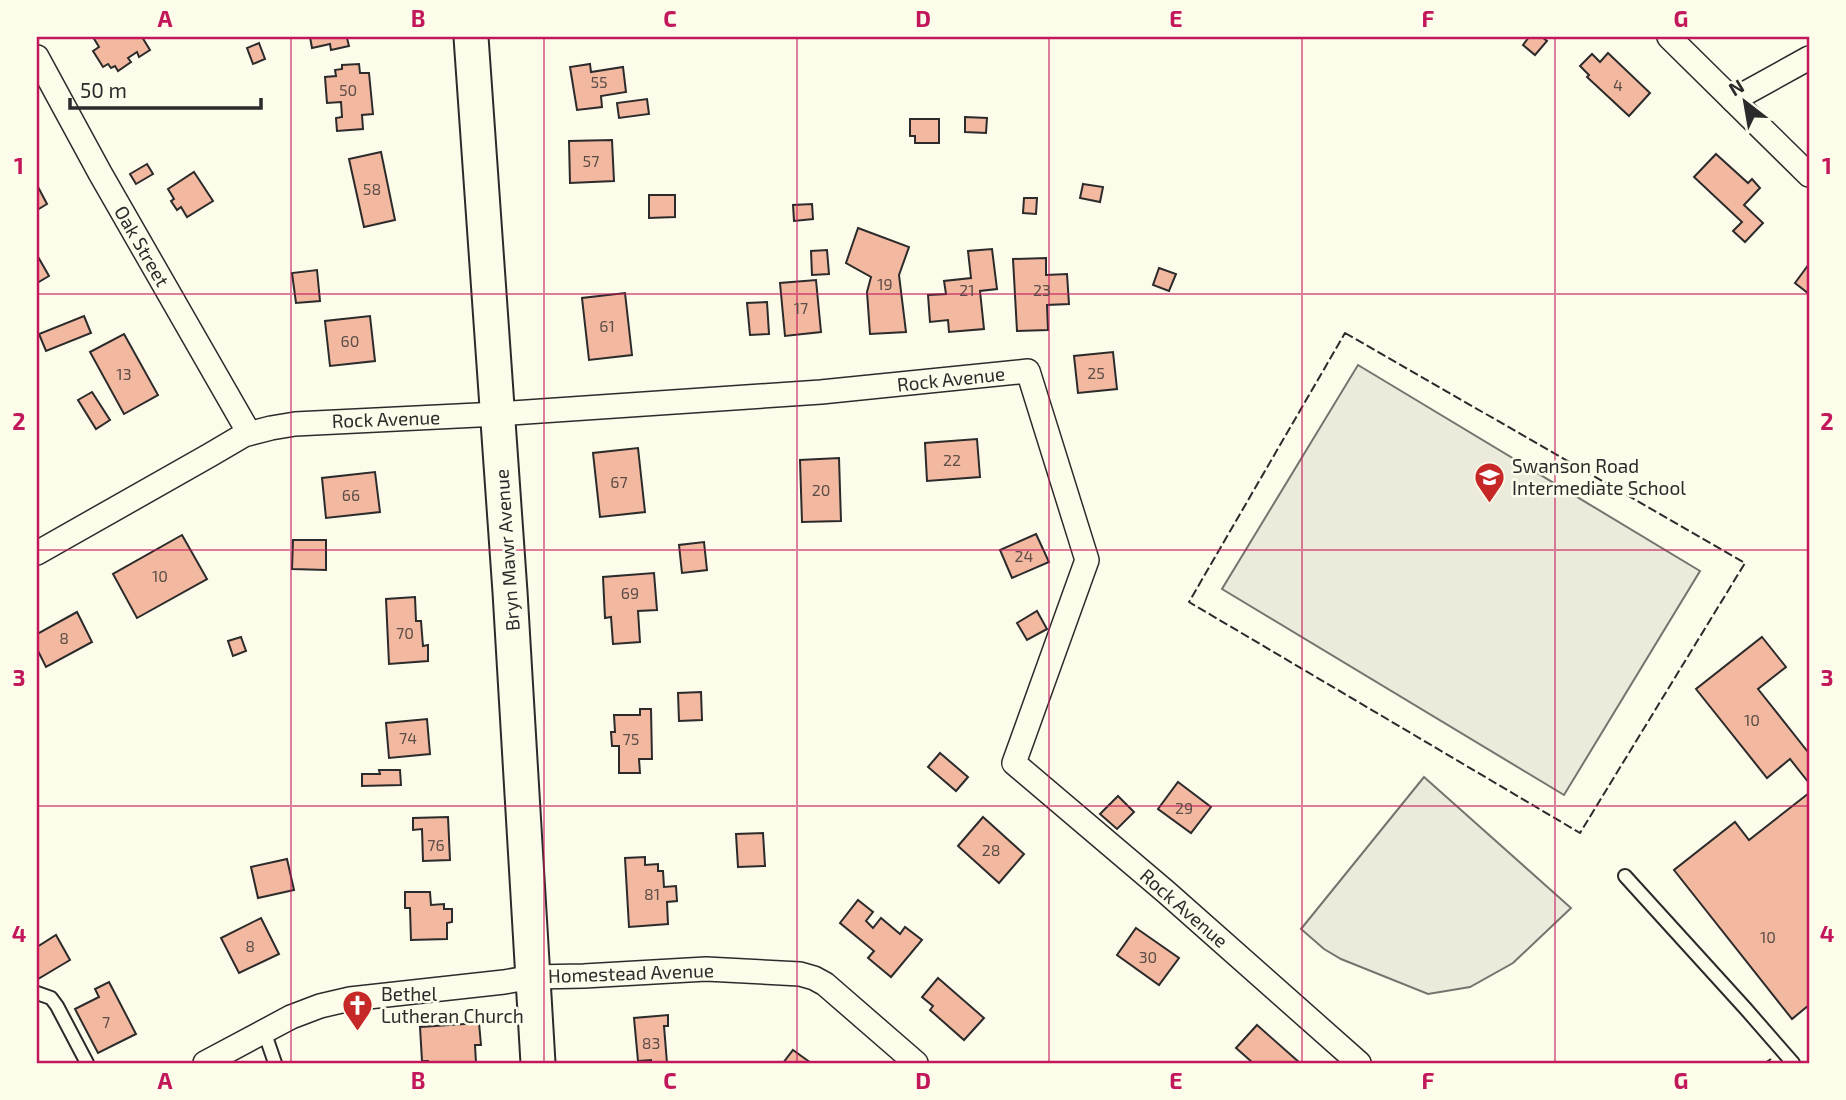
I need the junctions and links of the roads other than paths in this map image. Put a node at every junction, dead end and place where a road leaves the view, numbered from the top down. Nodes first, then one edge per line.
1 (471, 37) edge
2 (1669, 37) edge
3 (37, 57) edge
4 (1809, 58) edge
5 (1733, 100) junction
6 (1809, 175) edge
7 (498, 414) junction
8 (250, 433) junction
9 (37, 553) edge
10 (1625, 876) dead end
11 (533, 977) junction
12 (37, 993) edge
13 (264, 1031) junction
14 (87, 1063) edge
15 (205, 1063) edge
16 (275, 1063) edge
17 (538, 1063) edge
18 (916, 1063) edge
19 (1359, 1063) edge
20 (1793, 1063) edge

1 - 7 street, Bryn Mawr Avenue
2 - 5 street
3 - 8 street, Oak Street
4 - 5 street
5 - 6 street
7 - 8 street, Rock Avenue
7 - 11 street, Bryn Mawr Avenue
7 - 19 street, Rock Avenue
8 - 9 street, Rock Avenue
10 - 20 lane
11 - 13 street, Homestead Avenue
11 - 17 street, Bryn Mawr Avenue
11 - 18 street, Homestead Avenue
12 - 14 lane
13 - 15 street, Homestead Avenue
13 - 16 lane

